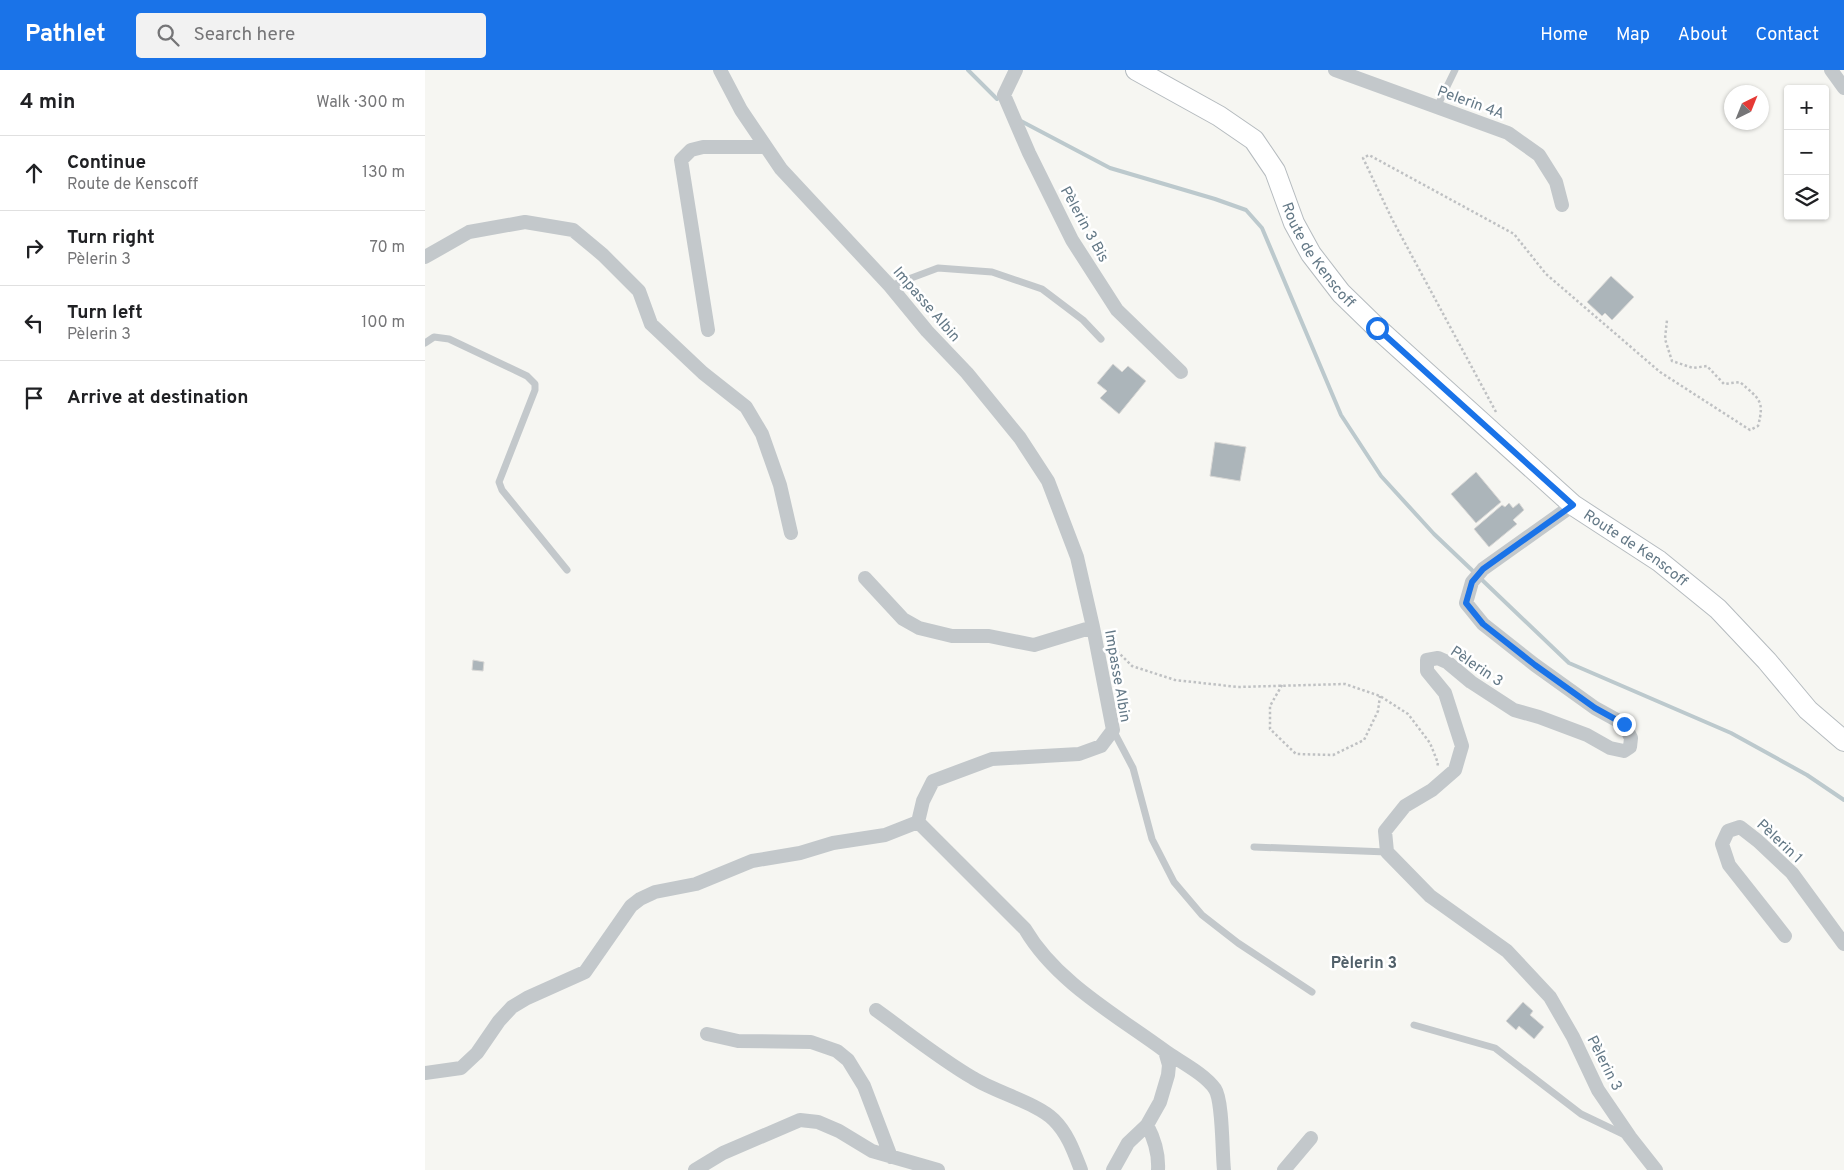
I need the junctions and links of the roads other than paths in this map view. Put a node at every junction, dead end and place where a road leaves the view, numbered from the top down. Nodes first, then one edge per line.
1 (719, 70) edge
2 (1016, 70) edge
3 (1136, 70) edge
4 (1335, 70) edge
5 (1455, 70) edge
6 (1831, 70) edge
7 (1844, 88) edge
8 (1437, 107) junction
9 (766, 147) junction
10 (1562, 205) dead end
11 (425, 257) edge
12 (890, 286) junction
13 (708, 330) dead end
14 (1101, 339) dead end
15 (425, 343) edge
16 (1181, 372) dead end
17 (1573, 505) junction
18 (791, 533) dead end
19 (567, 570) dead end
20 (865, 578) dead end
21 (1093, 627) junction
22 (1113, 730) junction
23 (1844, 741) edge
24 (918, 822) junction
25 (1254, 847) dead end
26 (1387, 852) junction
27 (1785, 936) dead end
28 (1844, 944) edge
29 (1312, 992) dead end
30 (876, 1010) dead end
31 (1414, 1025) dead end
32 (707, 1034) dead end
33 (1165, 1051) junction
34 (425, 1073) edge
35 (1147, 1125) junction
36 (1630, 1137) junction
37 (1311, 1138) dead end
38 (891, 1156) junction
39 (695, 1170) edge
40 (938, 1170) edge
41 (1081, 1170) edge
42 (1113, 1170) edge
43 (1158, 1170) edge
44 (1224, 1170) edge
45 (1284, 1170) edge
46 (1657, 1170) edge

1 - 9 street, Impasse Albin
2 - 16 street, Pèlerin 3 Bis
3 - 17 main road, Route de Kenscoff
4 - 8 street, Pelerin 4A
5 - 8 lane
6 - 7 street
8 - 10 street, Pelerin 4A
9 - 12 street, Impasse Albin
9 - 13 street
11 - 18 street
12 - 14 lane
12 - 21 street, Impasse Albin
15 - 19 lane
17 - 23 main road, Route de Kenscoff
17 - 26 street, Pèlerin 3
20 - 21 street
21 - 22 street, Impasse Albin
22 - 24 street, Impasse Albin
22 - 29 lane
24 - 33 street
24 - 34 street
25 - 26 lane
26 - 36 street, Pèlerin 3
27 - 28 street, Pèlerin 1
30 - 41 street
31 - 36 lane
32 - 38 street
33 - 35 street
33 - 44 street
35 - 42 street
35 - 43 street
36 - 46 street, Pèlerin 3
37 - 45 street
38 - 39 street
38 - 40 street

